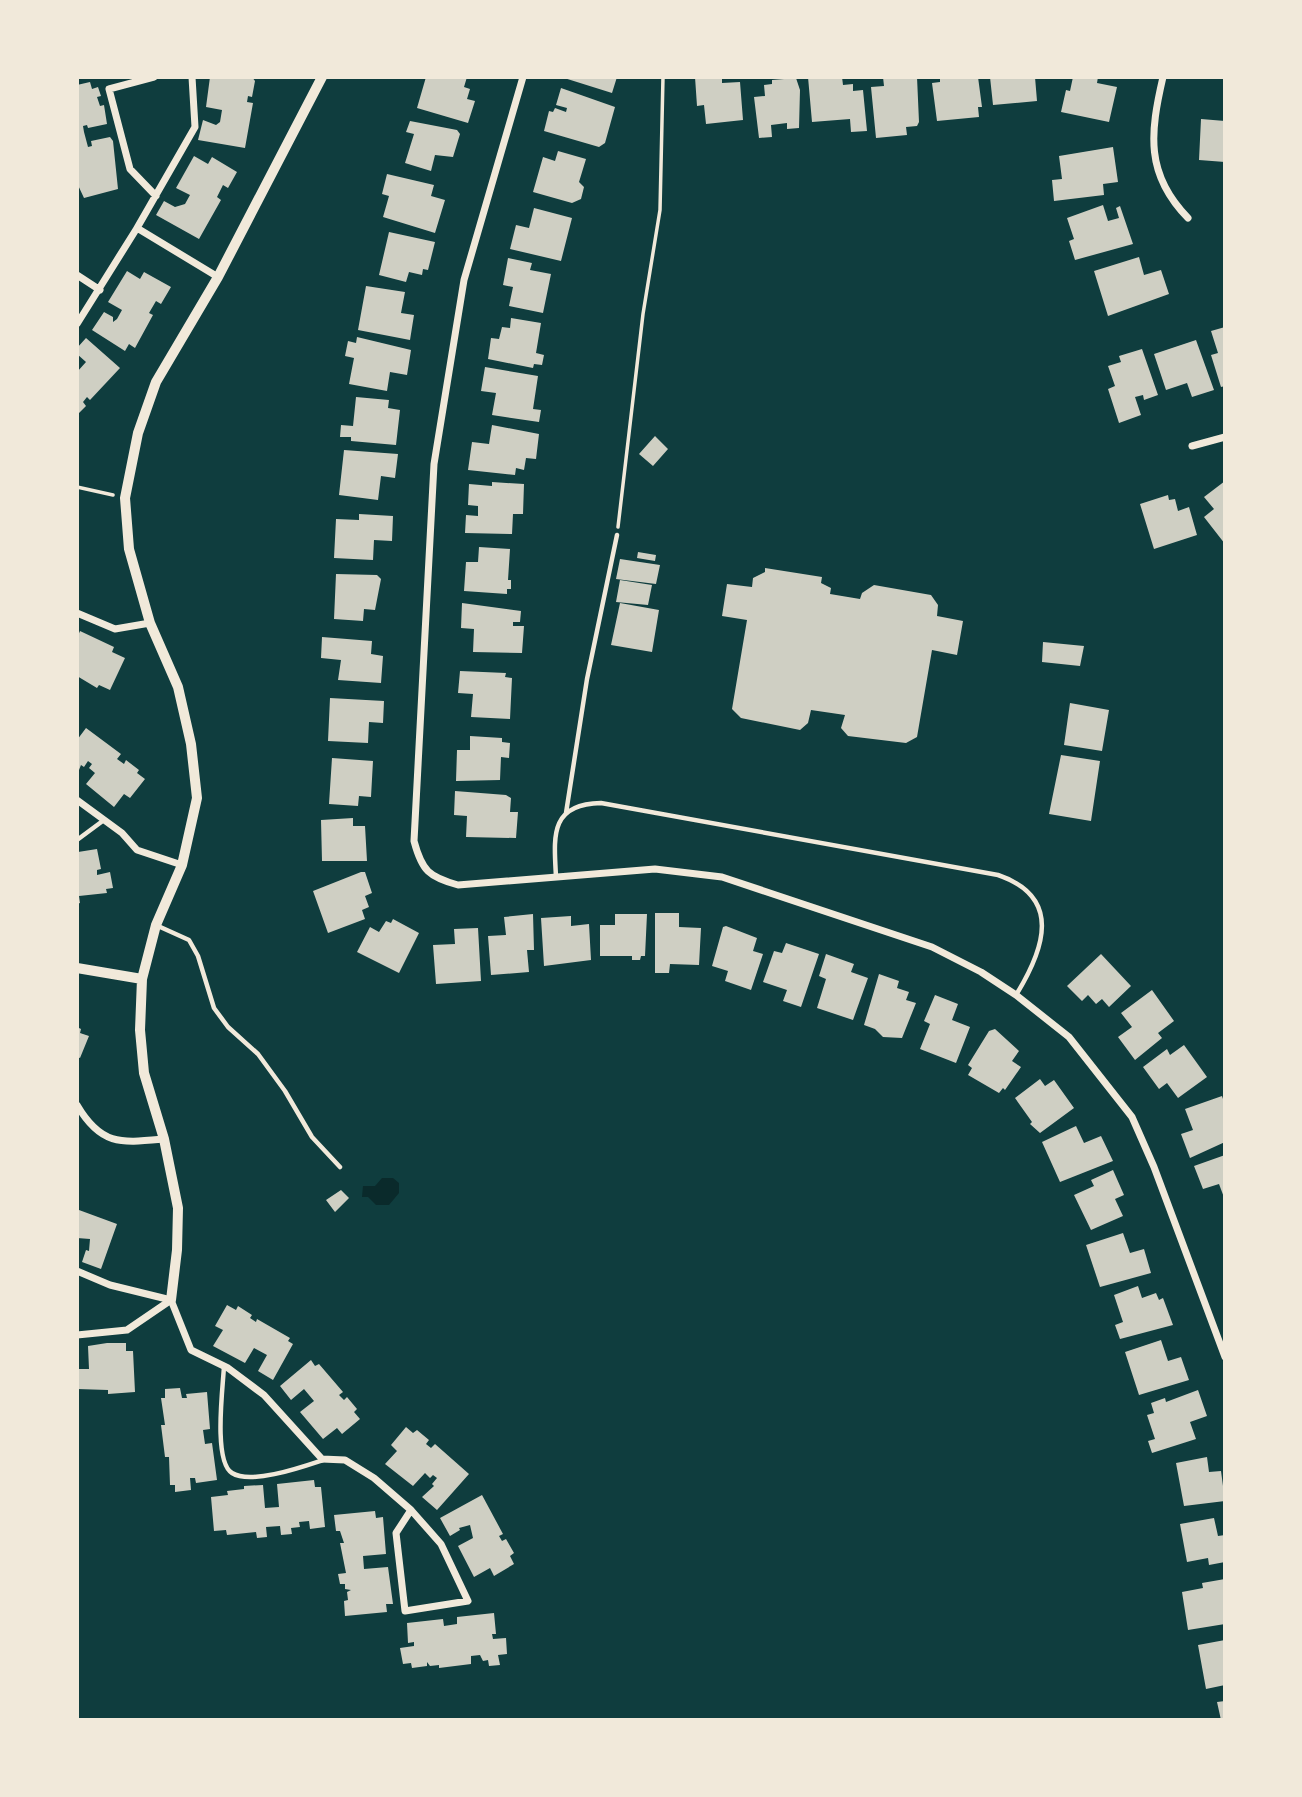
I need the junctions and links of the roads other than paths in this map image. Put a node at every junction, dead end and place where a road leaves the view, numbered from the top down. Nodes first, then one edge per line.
1 (154, 77) edge
2 (192, 77) edge
3 (321, 77) edge
4 (523, 77) edge
5 (1163, 77) edge
6 (156, 196) junction
7 (1188, 218) dead end
8 (137, 228) junction
9 (77, 275) edge
10 (218, 277) junction
11 (100, 290) junction
12 (77, 324) edge
13 (1225, 437) edge
14 (1192, 446) dead end
15 (617, 535) road end
16 (77, 613) edge
17 (150, 624) junction
18 (77, 800) edge
19 (566, 813) junction
20 (105, 820) junction
21 (77, 840) edge
22 (182, 865) junction
23 (556, 878) junction
24 (156, 925) junction
25 (77, 968) edge
26 (142, 979) junction
27 (1016, 995) junction
28 (77, 1105) edge
29 (164, 1139) junction
30 (340, 1167) dead end
31 (77, 1271) edge
32 (171, 1300) junction
33 (77, 1335) edge
34 (1225, 1357) edge
35 (224, 1366) junction
36 (327, 1459) junction
37 (411, 1510) junction

1 - 6 street
2 - 6 street
3 - 10 street
4 - 23 street
5 - 7 street
6 - 8 street
8 - 10 street
8 - 11 street
9 - 11 street
10 - 17 street
11 - 12 street
13 - 14 street
15 - 19 lane
16 - 17 street
17 - 22 street
18 - 20 street
19 - 23 lane
19 - 27 lane
20 - 21 lane
20 - 22 street
22 - 24 street
23 - 27 street
24 - 26 street
24 - 30 lane
25 - 26 street
26 - 29 street
27 - 34 street
28 - 29 street
29 - 32 street
31 - 32 street
32 - 33 street
32 - 35 street
35 - 36 street
35 - 36 lane
36 - 37 street
37 - 37 street

